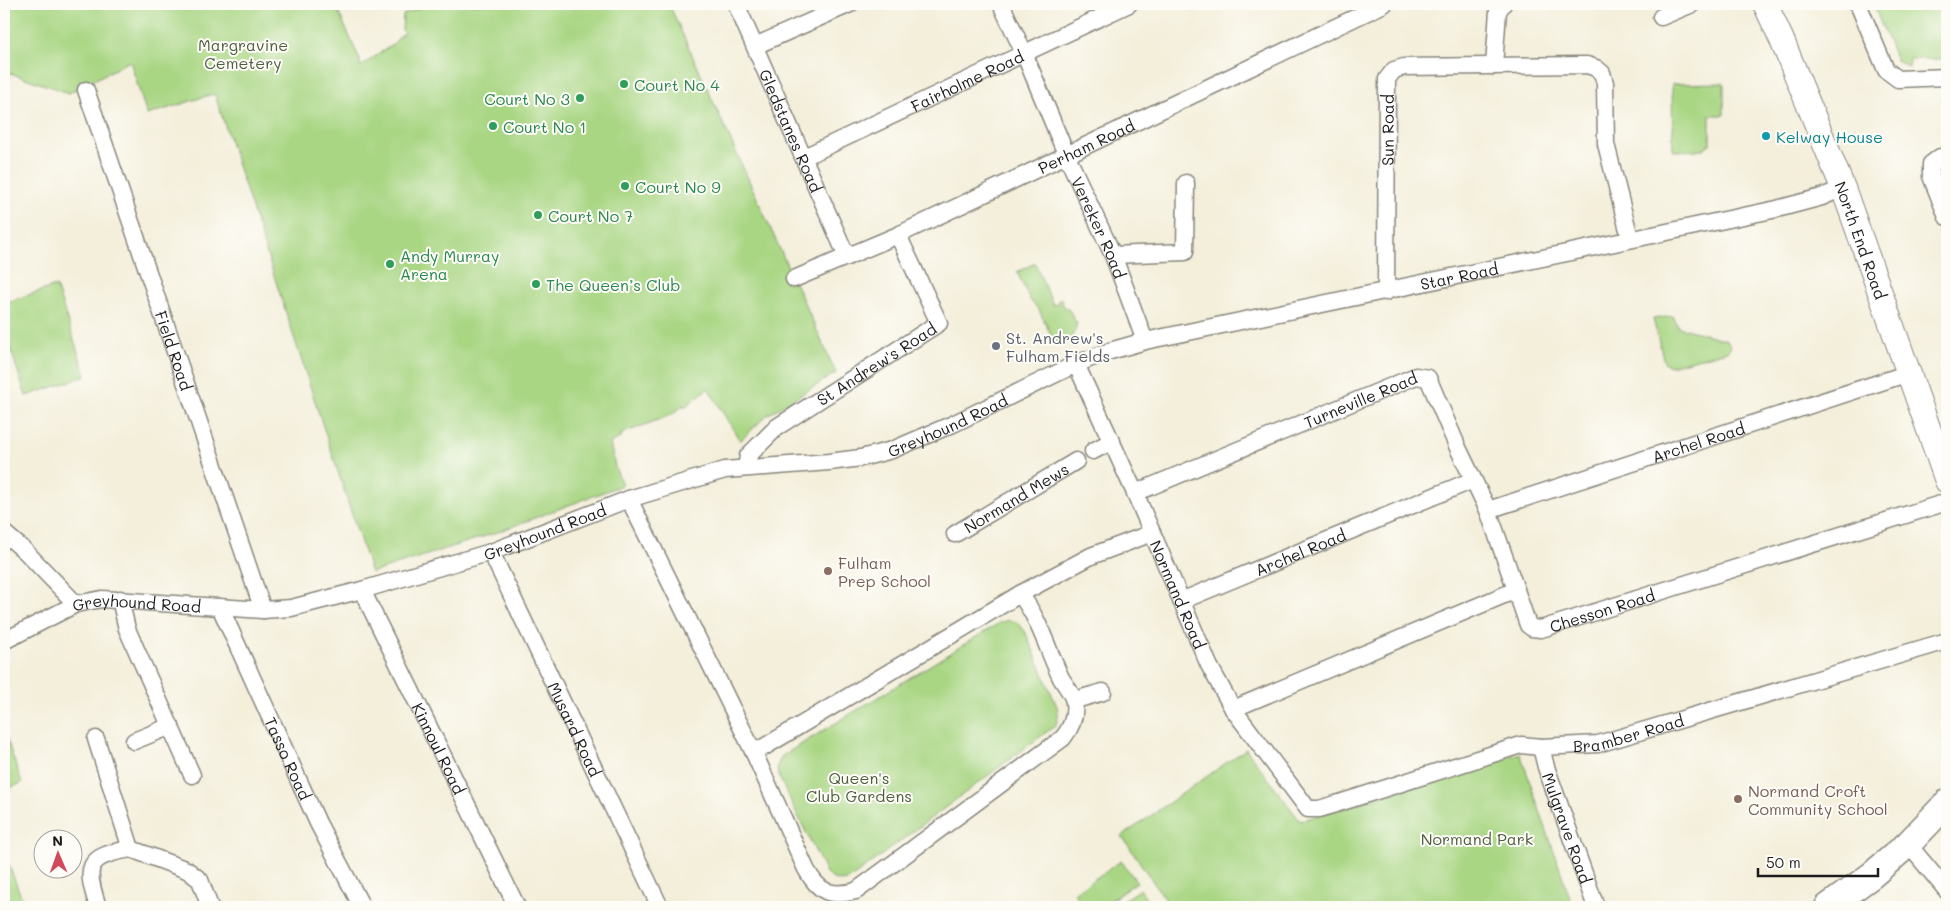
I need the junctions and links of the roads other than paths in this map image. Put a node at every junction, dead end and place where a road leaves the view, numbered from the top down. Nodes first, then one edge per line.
1 (736, 4) edge
2 (850, 4) edge
3 (1001, 4) edge
4 (1129, 4) edge
5 (1503, 4) edge
6 (1692, 4) edge
7 (1765, 4) edge
8 (1858, 4) edge
9 (1378, 5) edge
10 (1661, 17) dead end
11 (755, 46) junction
12 (1024, 53) junction
13 (1494, 66) junction
14 (1947, 77) edge
15 (86, 90) dead end
16 (1066, 154) junction
17 (804, 156) junction
18 (1947, 157) edge
19 (1186, 182) dead end
20 (1843, 188) junction
21 (1947, 217) edge
22 (898, 235) junction
23 (1630, 238) junction
24 (1113, 255) junction
25 (847, 257) junction
26 (794, 279) dead end
27 (1386, 292) junction
28 (1145, 341) junction
29 (1076, 364) junction
30 (1909, 373) junction
31 (1112, 441) junction
32 (1093, 451) dead end
33 (1076, 461) dead end
34 (746, 468) junction
35 (1473, 480) junction
36 (1947, 481) edge
37 (1135, 493) junction
38 (629, 499) junction
39 (1947, 502) edge
40 (1488, 510) junction
41 (4, 533) edge
42 (1152, 533) junction
43 (956, 534) dead end
44 (491, 552) junction
45 (362, 590) junction
46 (1516, 590) junction
47 (1020, 594) junction
48 (120, 599) junction
49 (1181, 601) junction
50 (76, 604) junction
51 (220, 606) junction
52 (262, 610) junction
53 (4, 641) edge
54 (1947, 641) edge
55 (1104, 692) dead end
56 (1074, 700) junction
57 (1233, 709) junction
58 (170, 726) junction
59 (96, 739) dead end
60 (134, 741) dead end
61 (1541, 747) junction
62 (754, 753) junction
63 (192, 775) dead end
64 (1947, 802) edge
65 (1308, 809) joint
66 (1908, 844) junction
67 (131, 848) junction
68 (1947, 891) edge
69 (98, 907) edge
70 (210, 907) edge
71 (362, 907) edge
72 (517, 907) edge
73 (660, 907) edge
74 (1596, 907) edge
75 (1828, 907) edge

1 - 11 street, Gledstanes Road
2 - 11 street
3 - 12 street, Vereker Road
4 - 12 street, Fairholme Road
5 - 13 street
6 - 10 street
7 - 20 main road, North End Road
8 - 14 street
9 - 16 street, Perham Road
11 - 17 street, Gledstanes Road
12 - 16 street, Vereker Road
12 - 17 street, Fairholme Road
13 - 23 street, Sun Road
13 - 27 street, Sun Road
15 - 52 street, Field Road
16 - 22 street, Perham Road
16 - 24 street, Vereker Road
17 - 25 street, Gledstanes Road
18 - 21 street
19 - 24 street
20 - 23 street, Star Road
20 - 30 main road, North End Road
22 - 25 street, Perham Road
22 - 34 street, St Andrew's Road
23 - 27 street, Star Road
24 - 28 street, Vereker Road
25 - 26 street, Perham Road
27 - 28 street, Star Road
28 - 29 street, Star Road
29 - 31 street, Normand Road
29 - 34 street, Greyhound Road
30 - 36 main road, North End Road
30 - 40 street, Archel Road
31 - 32 street
31 - 37 street, Normand Road
33 - 43 street, Normand Mews
34 - 38 street, Greyhound Road
35 - 37 street, Turneville Road
35 - 40 street, Turneville Road
35 - 49 street, Archel Road
37 - 42 street, Normand Road
38 - 44 street, Greyhound Road
38 - 62 street
39 - 46 street, Chesson Road
40 - 46 street, Turneville Road
41 - 50 street
42 - 47 street
42 - 49 street, Normand Road
44 - 45 street, Greyhound Road
44 - 73 street, Musard Road
45 - 52 street, Greyhound Road
45 - 72 street, Kinnoul Road
46 - 57 street
47 - 56 street
47 - 62 street
48 - 50 street, Greyhound Road
48 - 51 street, Greyhound Road
48 - 58 street
49 - 57 street, Normand Road
50 - 53 street, Greyhound Road
51 - 52 street, Greyhound Road
51 - 71 street, Tasso Road
54 - 61 street, Bramber Road
55 - 56 street
56 - 62 street
57 - 65 street, Normand Road
58 - 60 street
58 - 63 street
59 - 67 street
61 - 65 street, Bramber Road
61 - 74 street, Mulgrave Road
64 - 66 main road
66 - 68 street
66 - 75 main road
67 - 69 street
67 - 70 street

